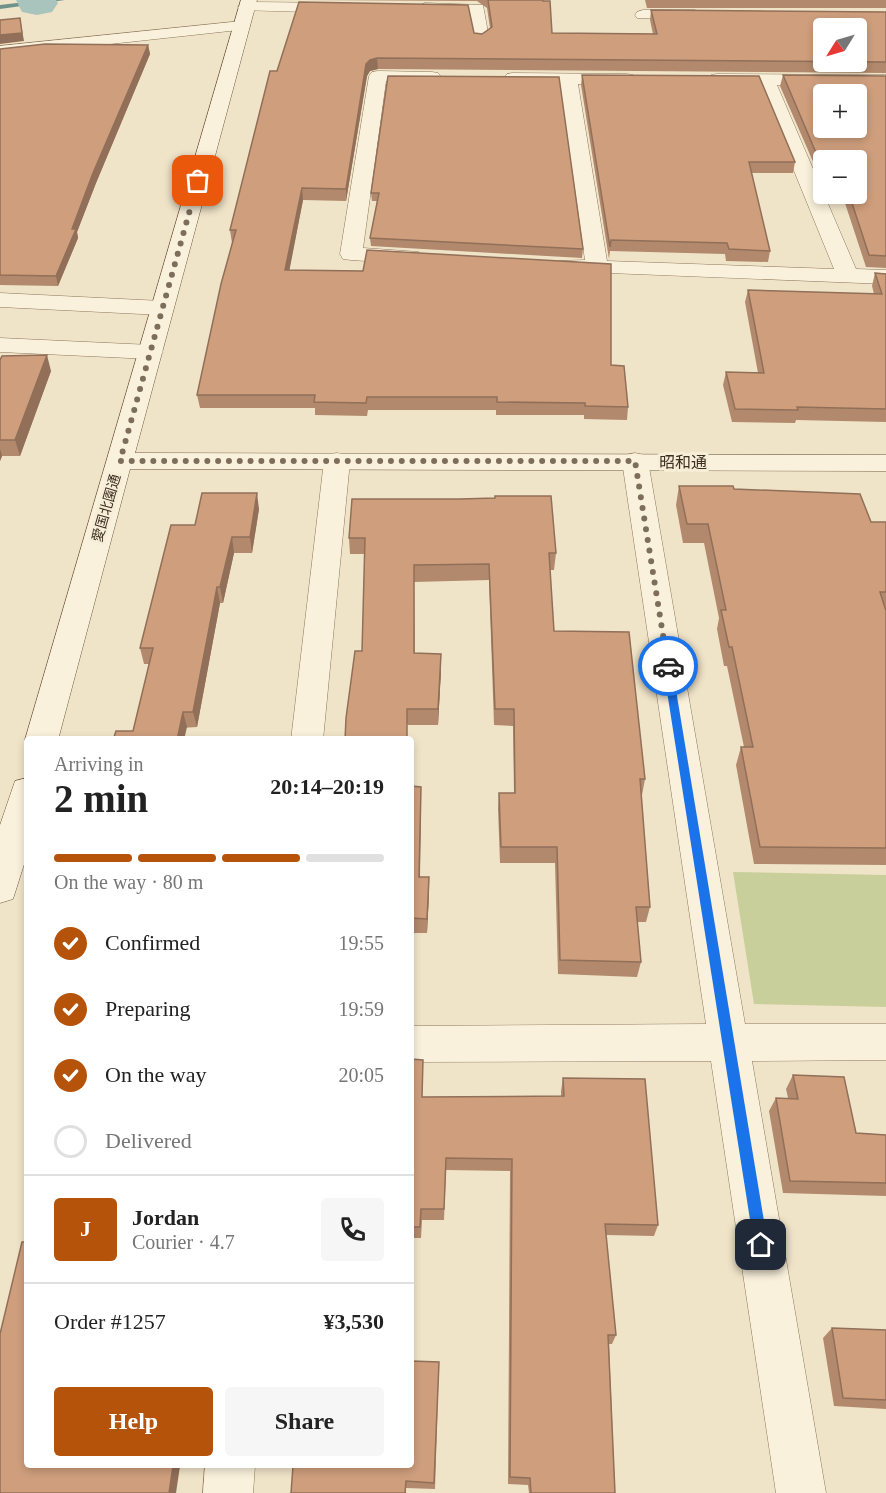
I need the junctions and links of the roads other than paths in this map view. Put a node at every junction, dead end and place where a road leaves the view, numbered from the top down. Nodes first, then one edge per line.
1 (362, 8) edge
2 (408, 8) edge
3 (246, 11) edge
4 (643, 15) dead end
5 (712, 15) edge
6 (481, 38) edge
7 (7, 56) edge
8 (449, 77) edge
9 (497, 78) edge
10 (568, 78) junction
11 (650, 79) edge
12 (696, 79) edge
13 (766, 79) junction
14 (886, 80) edge
15 (433, 259) edge
16 (550, 265) edge
17 (597, 267) junction
18 (848, 277) junction
19 (886, 277) edge
20 (0, 300) edge
21 (162, 308) junction
22 (0, 345) edge
23 (151, 352) junction
24 (120, 461) junction
25 (337, 461) junction
26 (635, 461) junction
27 (886, 463) edge
28 (42, 736) edge
29 (308, 736) edge
30 (24, 802) edge
31 (0, 888) edge
32 (886, 1042) edge
33 (728, 1043) junction
34 (414, 1044) edge
35 (231, 1468) edge
36 (228, 1493) edge
37 (801, 1493) edge

1 - 3 street
2 - 6 street
3 - 7 street
3 - 21 street, 愛国北園通
4 - 5 street
8 - 15 street
9 - 10 street
10 - 11 street
10 - 17 street
12 - 13 street
13 - 14 street
13 - 18 street
16 - 17 street
17 - 18 street
18 - 19 street
20 - 21 street
21 - 23 street, 愛国北園通
22 - 23 street
23 - 24 street, 愛国北園通
24 - 25 street, 昭和通
24 - 28 street, 愛国北園通
25 - 26 street, 昭和通
25 - 29 street
26 - 27 street, 昭和通
26 - 33 street
30 - 31 street
32 - 33 street
33 - 34 street
33 - 37 street
35 - 36 street

